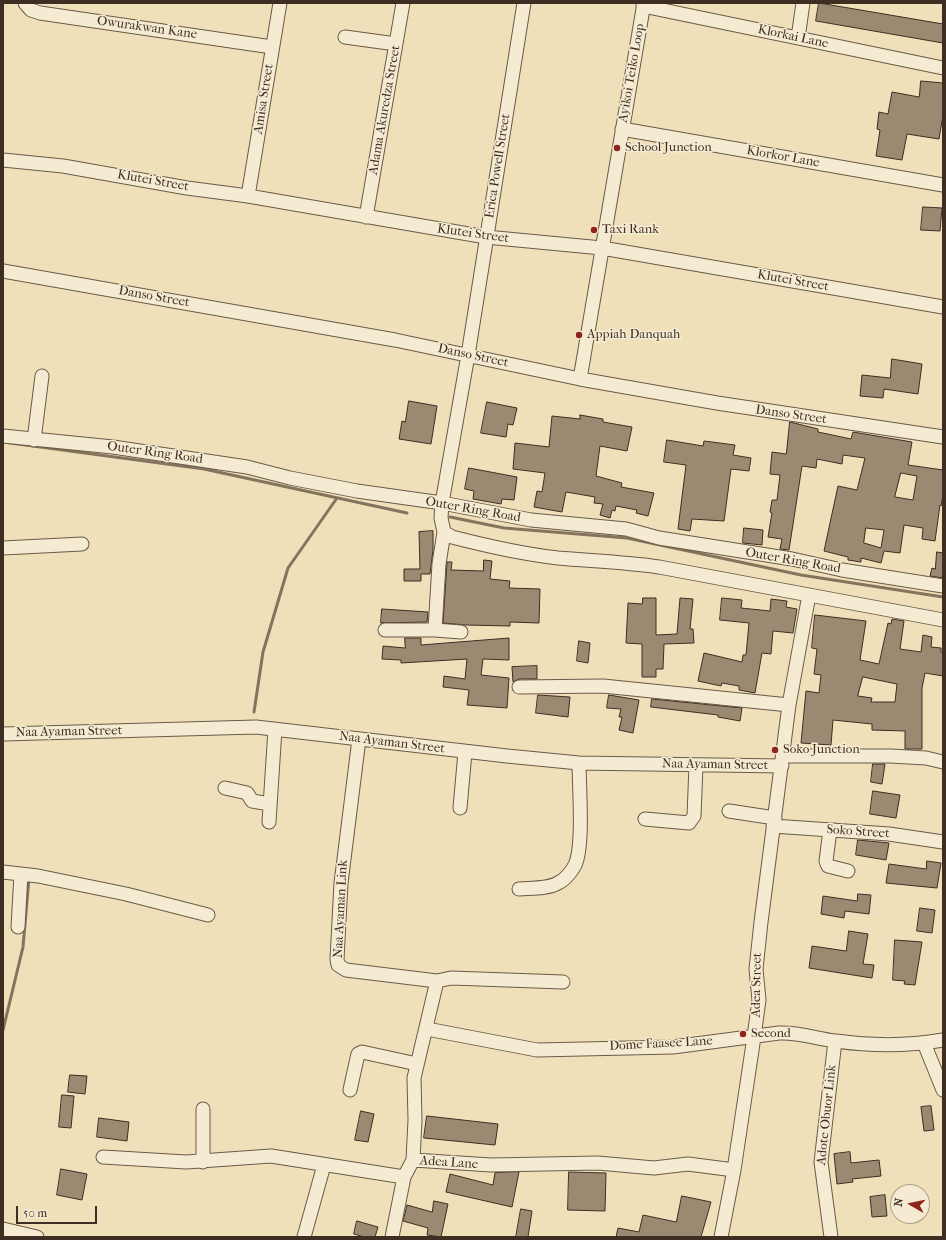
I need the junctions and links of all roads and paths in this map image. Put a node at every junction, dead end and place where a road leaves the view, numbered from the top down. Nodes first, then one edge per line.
1 (25, 3) edge
2 (280, 3) edge
3 (403, 3) edge
4 (524, 3) edge
5 (803, 3) edge
6 (643, 5) edge
7 (345, 37) dead end
8 (798, 38) junction
9 (396, 44) junction
10 (272, 47) junction
11 (943, 68) edge
12 (622, 129) junction
13 (3, 160) edge
14 (943, 185) edge
15 (248, 196) junction
16 (366, 217) junction
17 (486, 238) junction
18 (602, 248) junction
19 (3, 271) edge
20 (943, 307) edge
21 (468, 355) junction
22 (42, 376) dead end
23 (580, 379) junction
24 (3, 436) edge
25 (943, 436) edge
26 (34, 440) junction
27 (442, 503) junction
28 (444, 532) junction
29 (82, 544) dead end
30 (3, 548) edge
31 (943, 586) edge
32 (809, 595) junction
33 (943, 620) edge
34 (385, 630) dead end
35 (435, 630) junction
36 (461, 632) dead end
37 (519, 687) dead end
38 (789, 705) junction
39 (274, 729) junction
40 (3, 734) edge
41 (359, 740) junction
42 (466, 752) junction
43 (783, 761) junction
44 (943, 762) edge
45 (579, 763) junction
46 (696, 765) junction
47 (225, 788) dead end
48 (270, 804) junction
49 (460, 808) dead end
50 (729, 811) dead end
51 (645, 819) dead end
52 (268, 822) dead end
53 (774, 822) junction
54 (830, 830) junction
55 (943, 842) edge
56 (848, 871) dead end
57 (3, 872) edge
58 (29, 875) junction
59 (519, 889) dead end
60 (208, 915) dead end
61 (18, 926) dead end
62 (437, 981) junction
63 (563, 982) dead end
64 (427, 1029) junction
65 (754, 1037) junction
66 (943, 1040) edge
67 (835, 1041) junction
68 (924, 1043) junction
69 (417, 1064) junction
70 (350, 1090) dead end
71 (943, 1090) edge
72 (203, 1109) dead end
73 (103, 1157) dead end
74 (413, 1160) junction
75 (203, 1162) junction
76 (324, 1165) junction
77 (734, 1170) junction
78 (404, 1177) junction
79 (3, 1229) edge
80 (37, 1237) edge
81 (304, 1237) edge
82 (392, 1237) edge
83 (721, 1237) edge
84 (831, 1237) edge

1 - 10 street, Owurakwan Kane
2 - 10 street, Amisa Street
3 - 9 street, Adama Akuredza Street
4 - 17 street, Erica Powell Street
5 - 8 street
6 - 8 street, Klorkai Lane
6 - 12 street, Ayikoi Teiko Loop
7 - 9 street
8 - 11 street, Klorkai Lane
9 - 16 street, Adama Akuredza Street
10 - 15 street, Amisa Street
12 - 14 street, Klorkor Lane
12 - 18 street, Ayikoi Teiko Loop
13 - 15 street, Klutei Street
15 - 16 street, Klutei Street
16 - 17 street, Klutei Street
17 - 18 street, Klutei Street
17 - 21 street, Erica Powell Street
18 - 20 street, Klutei Street
18 - 23 street, Ayikoi Teiko Loop
19 - 21 street, Danso Street
21 - 23 street, Danso Street
21 - 27 street, Erica Powell Street
22 - 26 street
23 - 25 street, Danso Street
24 - 26 street, Outer Ring Road
26 - 27 street, Outer Ring Road
27 - 28 street, Erica Powell Street
27 - 31 street, Outer Ring Road
28 - 32 street
28 - 35 street
29 - 30 street
32 - 33 street
32 - 38 street, Adea Street
34 - 35 street
35 - 36 street
37 - 38 street
38 - 43 street, Adea Street
39 - 40 street, Naa Ayaman Street
39 - 41 street, Naa Ayaman Street
39 - 48 street
41 - 42 street, Naa Ayaman Street
41 - 62 street, Naa Ayaman Link
42 - 45 street, Naa Ayaman Street
42 - 49 street
43 - 44 street, Naa Ayaman Street
43 - 46 street, Naa Ayaman Street
43 - 53 street, Adea Street
45 - 46 street, Naa Ayaman Street
45 - 59 street
46 - 51 street
47 - 48 street
48 - 52 street
50 - 53 street, Soko Street
53 - 54 street, Soko Street
53 - 65 street, Adea Street
54 - 55 street, Soko Street
54 - 56 street
57 - 58 street
58 - 60 street
58 - 61 street
62 - 63 street
62 - 64 street
64 - 65 street, Dome Faasee Lane
64 - 69 street
65 - 67 street, Dome Faasee Lane
65 - 77 street, Adea Street
66 - 68 street, Dome Faasee Lane
67 - 68 street, Dome Faasee Lane
67 - 84 street, Adote Obuor Link
68 - 71 street
69 - 70 street
69 - 74 street
72 - 75 street
73 - 75 street, Adea Lane
74 - 77 street, Adea Lane
74 - 78 street, Adea Lane
75 - 76 street, Adea Lane
76 - 78 street, Adea Lane
76 - 81 street
77 - 83 street, Adea Street
78 - 82 street
79 - 80 street

